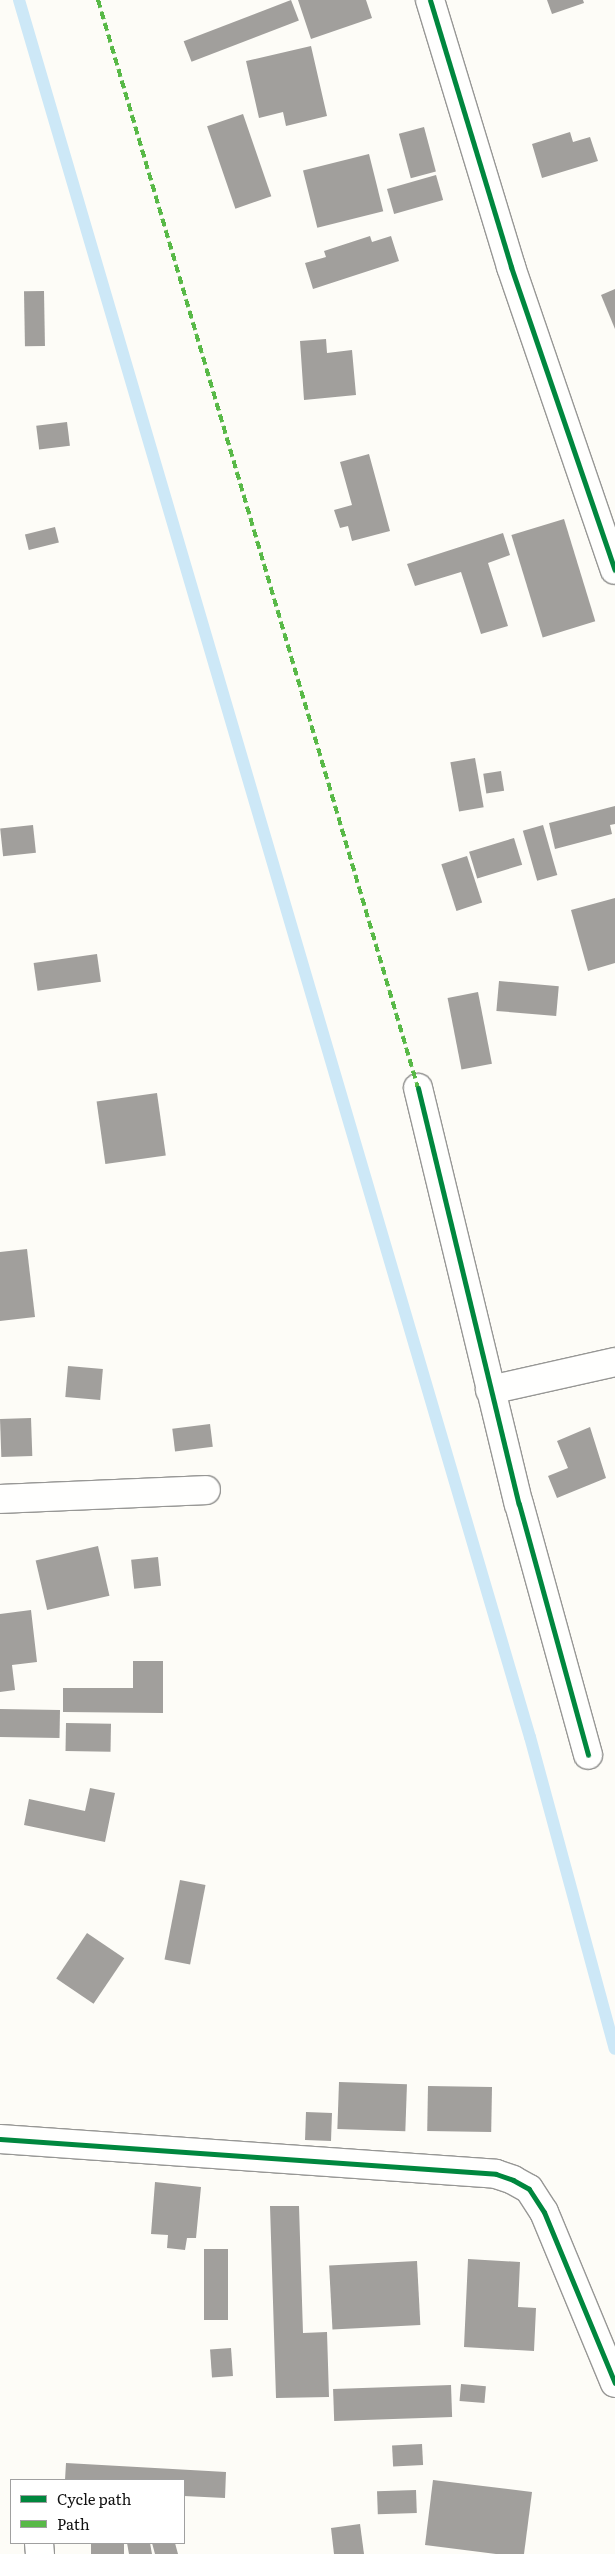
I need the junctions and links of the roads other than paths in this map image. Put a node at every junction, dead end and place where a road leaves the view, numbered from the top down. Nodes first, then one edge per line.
1 (430, 0) edge
2 (615, 570) edge
3 (418, 1088) dead end
4 (615, 1362) edge
5 (490, 1390) junction
6 (206, 1490) dead end
7 (0, 1499) edge
8 (588, 1754) dead end
9 (0, 2139) edge
10 (615, 2383) edge

1 - 2 street
3 - 5 street
4 - 5 street
5 - 8 street
6 - 7 street
9 - 10 street

